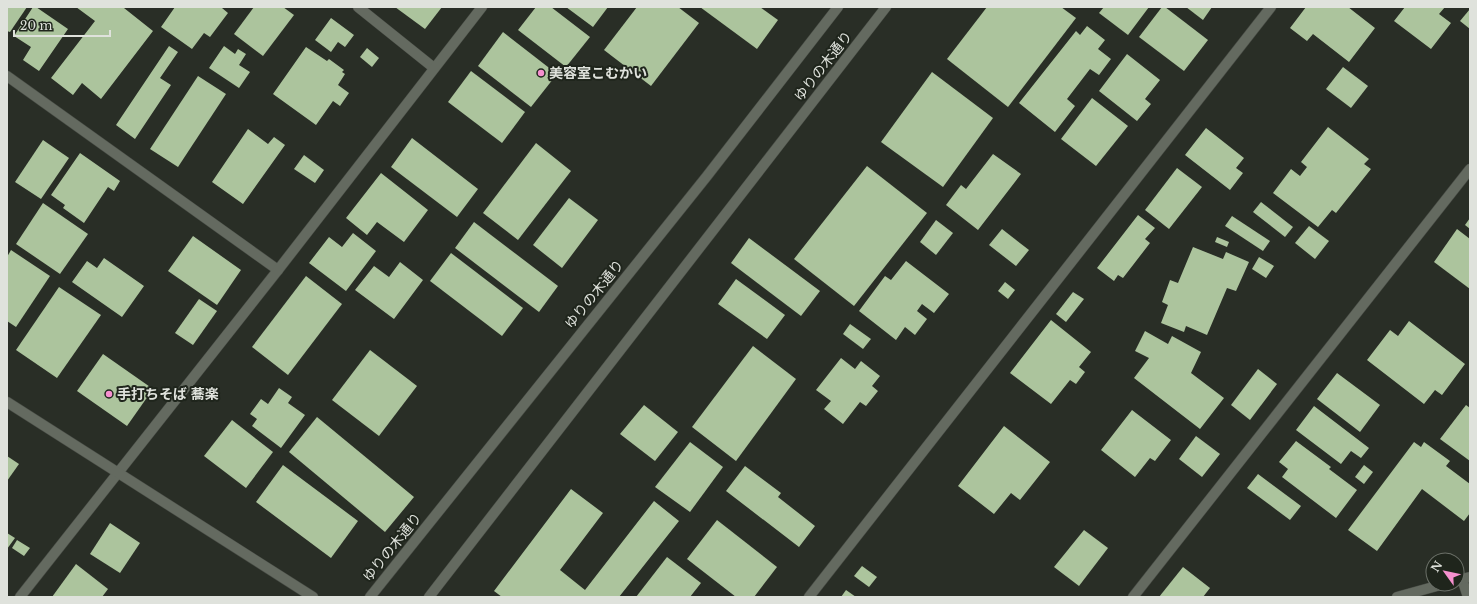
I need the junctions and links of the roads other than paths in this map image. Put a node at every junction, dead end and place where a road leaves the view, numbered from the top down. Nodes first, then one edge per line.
1 (358, 7) edge
2 (482, 7) edge
3 (838, 7) edge
4 (886, 7) edge
5 (1271, 7) edge
6 (434, 68) junction
7 (7, 76) edge
8 (1470, 169) edge
9 (278, 270) junction
10 (7, 402) edge
11 (117, 473) junction
12 (1465, 586) edge
13 (1425, 589) edge
14 (20, 597) edge
15 (314, 597) edge
16 (370, 597) edge
17 (429, 597) edge
18 (809, 597) edge
19 (1133, 597) edge
20 (1397, 597) edge
21 (1468, 597) edge

1 - 6 street
2 - 6 street
3 - 16 street, ゆりの木通り
4 - 17 street, ゆりの木通り
5 - 18 street
6 - 9 street
7 - 9 street
8 - 19 street
9 - 11 street
10 - 11 street
11 - 14 street
11 - 15 street
12 - 21 street
13 - 20 street

